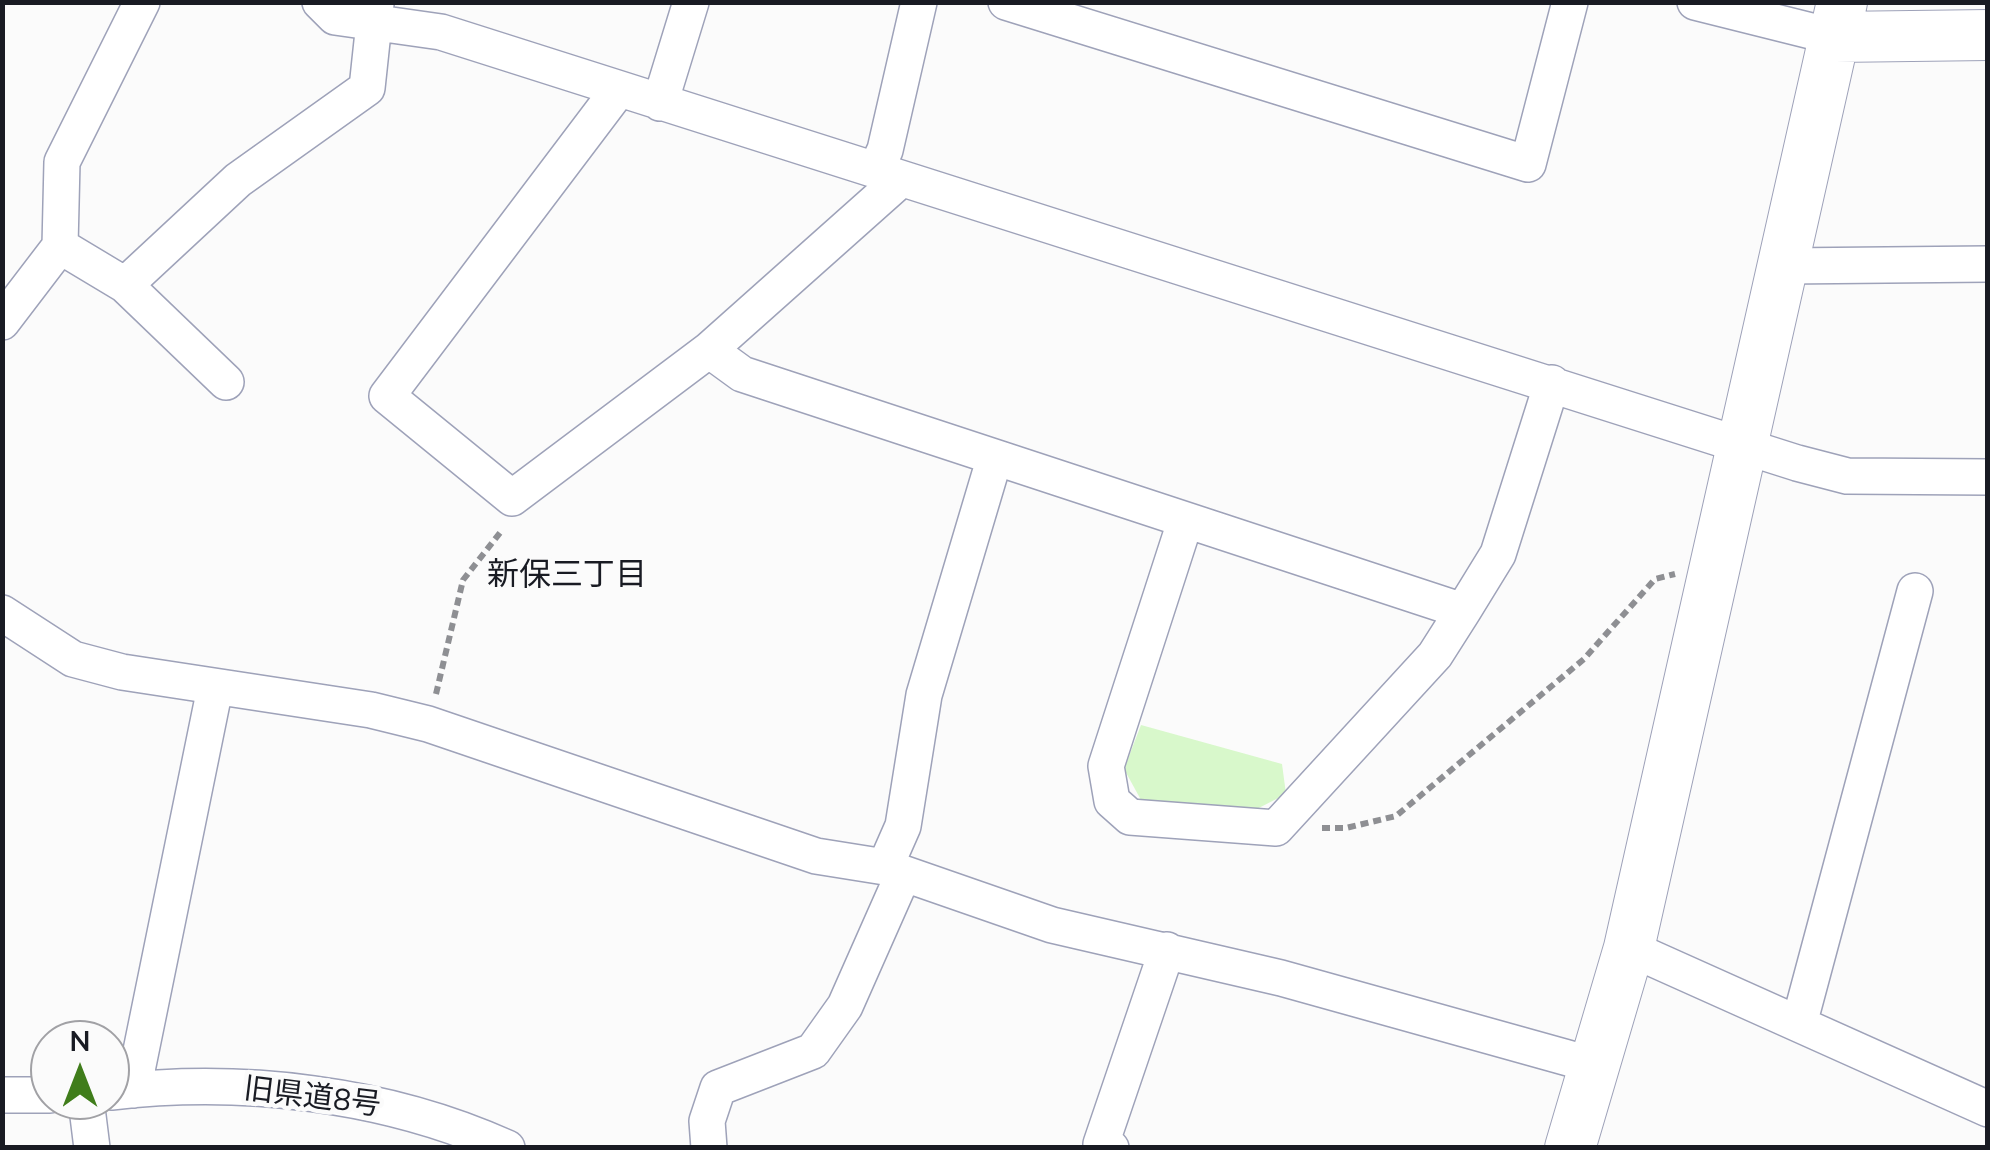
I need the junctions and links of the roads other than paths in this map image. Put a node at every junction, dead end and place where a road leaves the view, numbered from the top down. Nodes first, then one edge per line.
1 (142, 2) edge
2 (320, 2) edge
3 (690, 2) edge
4 (918, 2) edge
5 (1006, 2) edge
6 (1570, 2) edge
7 (1694, 2) edge
8 (373, 14) edge
9 (1839, 20) edge
10 (1988, 36) edge
11 (620, 89) junction
12 (660, 102) junction
13 (889, 174) junction
14 (60, 246) junction
15 (1988, 264) edge
16 (1785, 266) junction
17 (125, 285) junction
18 (2, 322) edge
19 (709, 350) junction
20 (226, 382) dead end
21 (1552, 383) junction
22 (1743, 444) junction
23 (994, 460) junction
24 (1988, 477) edge
25 (1185, 522) junction
26 (1914, 591) dead end
27 (1463, 611) junction
28 (2, 613) edge
29 (215, 688) junction
30 (894, 871) junction
31 (1629, 948) junction
32 (1166, 950) junction
33 (1799, 1024) junction
34 (130, 1056) edge
35 (1593, 1064) junction
36 (130, 1091) edge
37 (2, 1095) edge
38 (30, 1095) edge
39 (1988, 1109) edge
40 (88, 1120) edge
41 (92, 1148) edge
42 (506, 1148) edge
43 (709, 1148) edge
44 (1112, 1148) edge
45 (1570, 1148) edge

1 - 14 street
2 - 8 street
3 - 12 street
4 - 13 street
5 - 6 street
7 - 9 street
8 - 11 street
8 - 17 street
9 - 10 street
9 - 16 street
11 - 12 street
11 - 19 street
12 - 13 street
13 - 19 street
13 - 21 street
14 - 17 street
14 - 18 street
15 - 16 street
16 - 22 street
17 - 20 street
19 - 23 street
21 - 22 street
21 - 27 street
22 - 24 street
22 - 31 street
23 - 25 street
23 - 30 street
25 - 27 street
25 - 27 street
26 - 33 street
28 - 29 street
29 - 30 street
29 - 34 street
30 - 32 street
30 - 43 street
31 - 33 street
31 - 35 street
32 - 35 street
32 - 44 street
33 - 39 street
35 - 45 street
36 - 42 street, 旧県道8号
37 - 38 street
40 - 41 street

